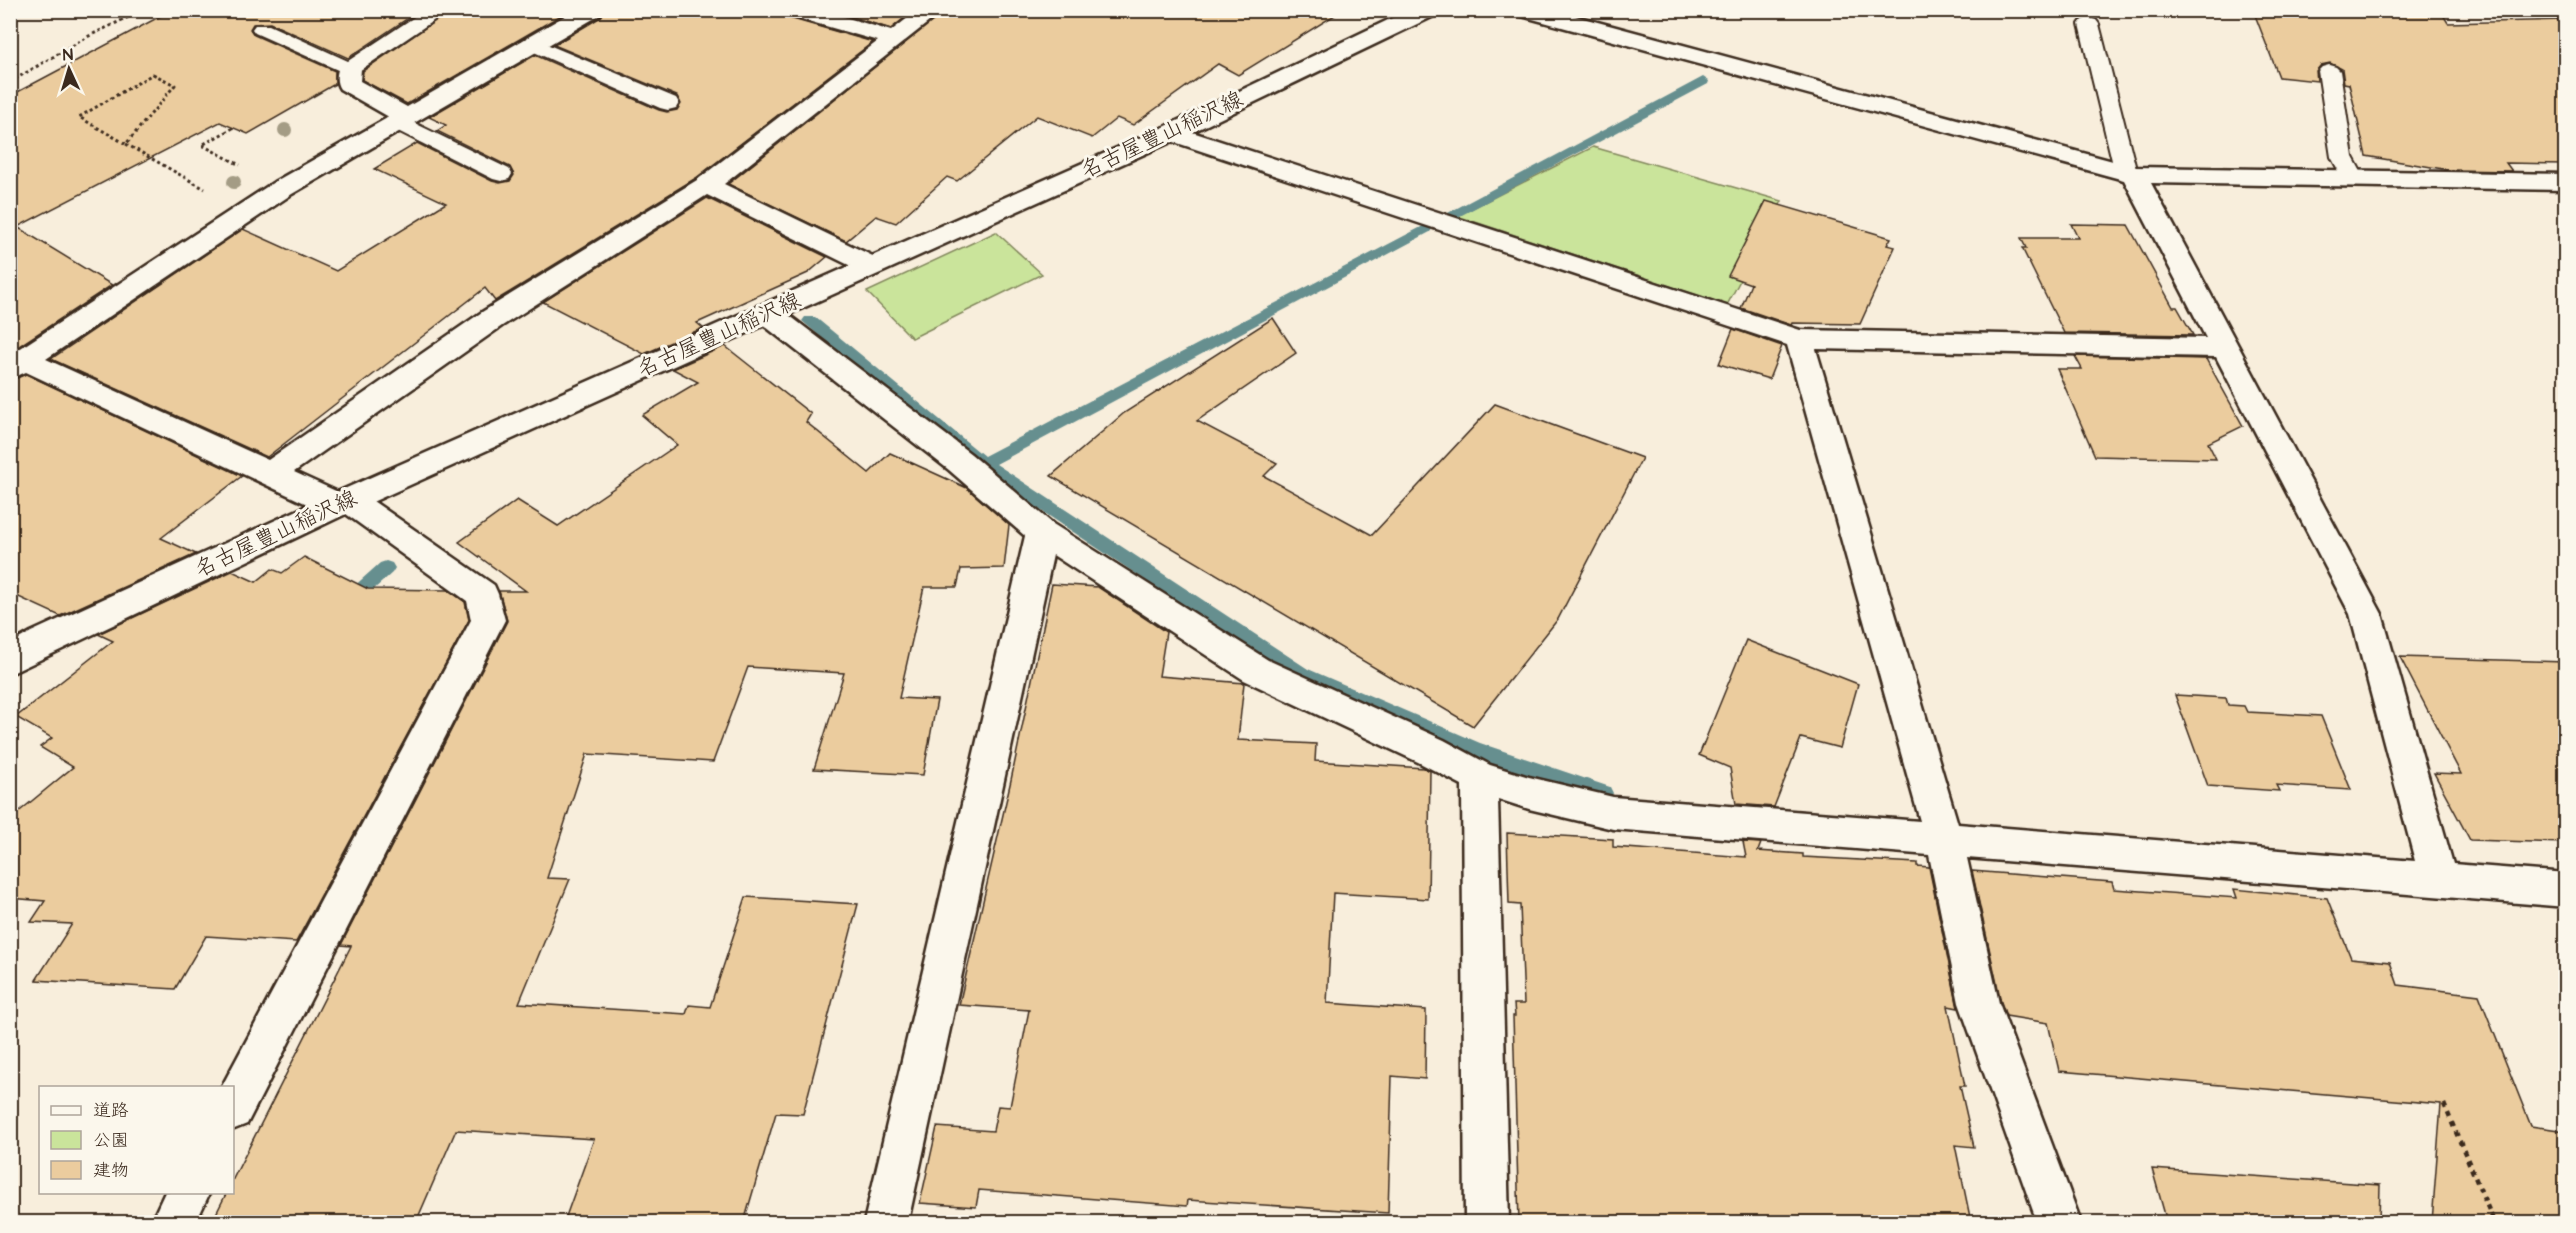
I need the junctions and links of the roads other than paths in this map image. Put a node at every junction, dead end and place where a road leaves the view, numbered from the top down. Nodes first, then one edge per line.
1 (439, 10) edge
2 (592, 10) edge
3 (795, 10) edge
4 (933, 10) edge
5 (1428, 10) edge
6 (1526, 10) edge
7 (2089, 24) dead end
8 (262, 29) dead end
9 (894, 39) junction
10 (532, 44) junction
11 (350, 69) junction
12 (2329, 71) dead end
13 (668, 103) dead end
14 (401, 119) junction
15 (1171, 133) junction
16 (501, 174) dead end
17 (2130, 174) junction
18 (2354, 179) junction
19 (2557, 182) edge
20 (706, 184) junction
21 (2565, 203) edge
22 (872, 266) junction
23 (768, 313) junction
24 (1799, 339) junction
25 (2226, 348) junction
26 (17, 364) edge
27 (270, 474) junction
28 (343, 502) junction
29 (1042, 532) junction
30 (10, 660) edge
31 (1480, 777) junction
32 (1944, 840) junction
33 (2439, 879) junction
34 (2565, 890) edge
35 (234, 1105) edge
36 (188, 1194) edge
37 (173, 1222) edge
38 (886, 1222) edge
39 (1487, 1222) edge
40 (2059, 1222) edge

1 - 11 lane
2 - 10 street
3 - 9 street
4 - 9 street
5 - 15 street, 名古屋豊山稲沢線
6 - 17 street
7 - 17 lane
8 - 11 lane
9 - 20 street
10 - 13 lane
10 - 14 street
11 - 14 street
12 - 18 lane
14 - 16 lane
14 - 26 street
15 - 22 street, 名古屋豊山稲沢線
15 - 24 street
17 - 18 street
17 - 25 street
18 - 19 street
19 - 21 street
20 - 22 street
20 - 27 street
22 - 23 street, 名古屋豊山稲沢線
23 - 28 street, 名古屋豊山稲沢線
23 - 29 street
24 - 25 street
24 - 32 street
25 - 33 street
26 - 27 street
27 - 28 street
28 - 30 street, 名古屋豊山稲沢線
28 - 35 street
29 - 31 street
29 - 38 street
31 - 32 street
31 - 39 street
32 - 33 street
32 - 40 street
33 - 34 street
36 - 37 street

